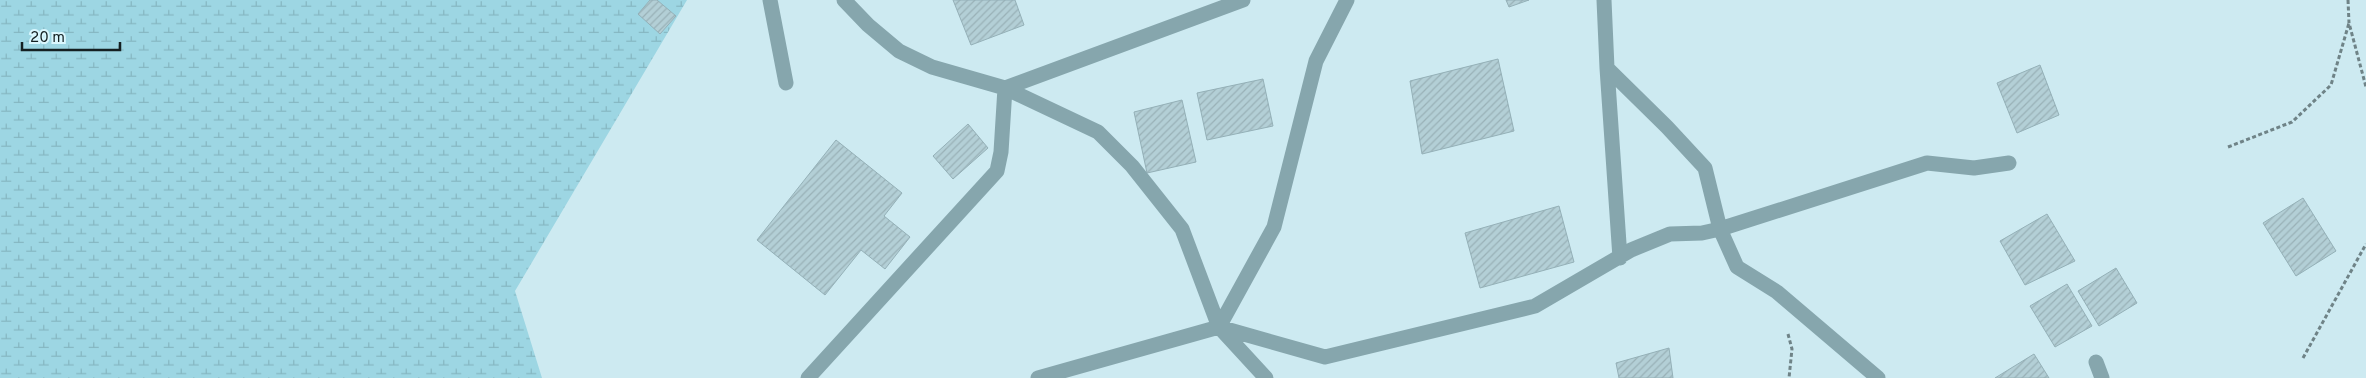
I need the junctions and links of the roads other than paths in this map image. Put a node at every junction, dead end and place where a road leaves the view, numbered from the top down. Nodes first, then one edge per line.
1 (770, 0) edge
2 (844, 0) edge
3 (1243, 0) edge
4 (1347, 0) edge
5 (1604, 0) edge
6 (1607, 68) junction
7 (786, 83) dead end
8 (1005, 88) junction
9 (2009, 163) dead end
10 (1720, 229) junction
11 (1620, 258) junction
12 (1219, 327) junction
13 (2096, 362) dead end
14 (808, 378) edge
15 (1038, 378) edge
16 (1266, 378) edge
17 (1878, 378) edge
18 (2102, 378) edge

1 - 7 street
2 - 8 street
3 - 8 street
4 - 12 street
5 - 6 street
6 - 10 street
6 - 11 street
8 - 12 street
8 - 14 street
9 - 10 street
10 - 11 street
10 - 17 street
11 - 12 street
12 - 15 street
12 - 16 street
13 - 18 street

